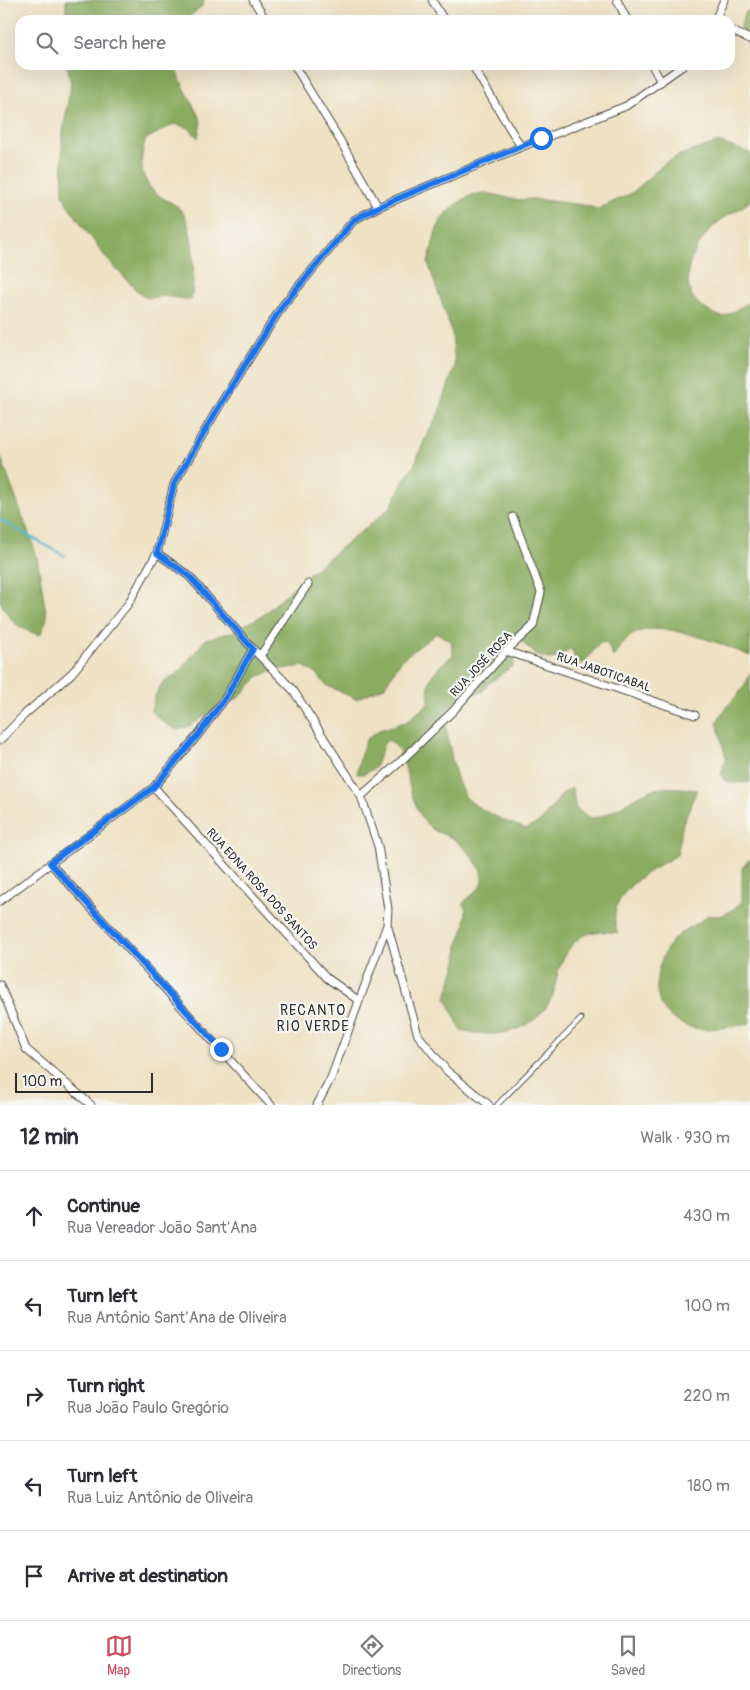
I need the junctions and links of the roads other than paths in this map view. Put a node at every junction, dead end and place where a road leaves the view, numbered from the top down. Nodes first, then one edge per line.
1 (253, 0) edge
2 (432, 0) edge
3 (616, 0) edge
4 (724, 0) edge
5 (263, 15) edge
6 (441, 15) edge
7 (624, 15) edge
8 (717, 15) edge
9 (735, 32) edge
10 (750, 39) edge
11 (297, 70) edge
12 (475, 70) edge
13 (655, 70) edge
14 (677, 70) edge
15 (661, 82) junction
16 (521, 146) junction
17 (378, 207) junction
18 (513, 516) dead end
19 (157, 553) junction
20 (308, 584) dead end
21 (253, 649) junction
22 (506, 651) junction
23 (260, 656) junction
24 (695, 715) dead end
25 (0, 740) edge
26 (154, 787) junction
27 (361, 796) junction
28 (50, 863) junction
29 (0, 901) edge
30 (387, 924) junction
31 (0, 985) edge
32 (358, 1000) junction
33 (582, 1019) dead end
34 (91, 1105) edge
35 (271, 1105) edge
36 (316, 1105) edge
37 (489, 1105) edge
38 (497, 1105) edge

1 - 5 street
2 - 6 street
3 - 7 street
4 - 8 street
9 - 10 street
11 - 17 street
12 - 16 street
13 - 15 street
14 - 15 street
15 - 16 street
16 - 17 street
17 - 19 street
18 - 22 street, RUA JOSÉ ROSA
19 - 21 street
19 - 25 street
20 - 23 street
21 - 23 street
21 - 26 street
22 - 24 street, RUA JABOTICABAL
22 - 27 street, RUA JOSÉ ROSA
23 - 27 street
26 - 28 street
26 - 32 street, RUA EDNA ROSA DOS SANTOS
27 - 30 street
28 - 29 street
28 - 35 street
30 - 32 street
30 - 37 street
31 - 34 street
32 - 36 street
33 - 38 lane

